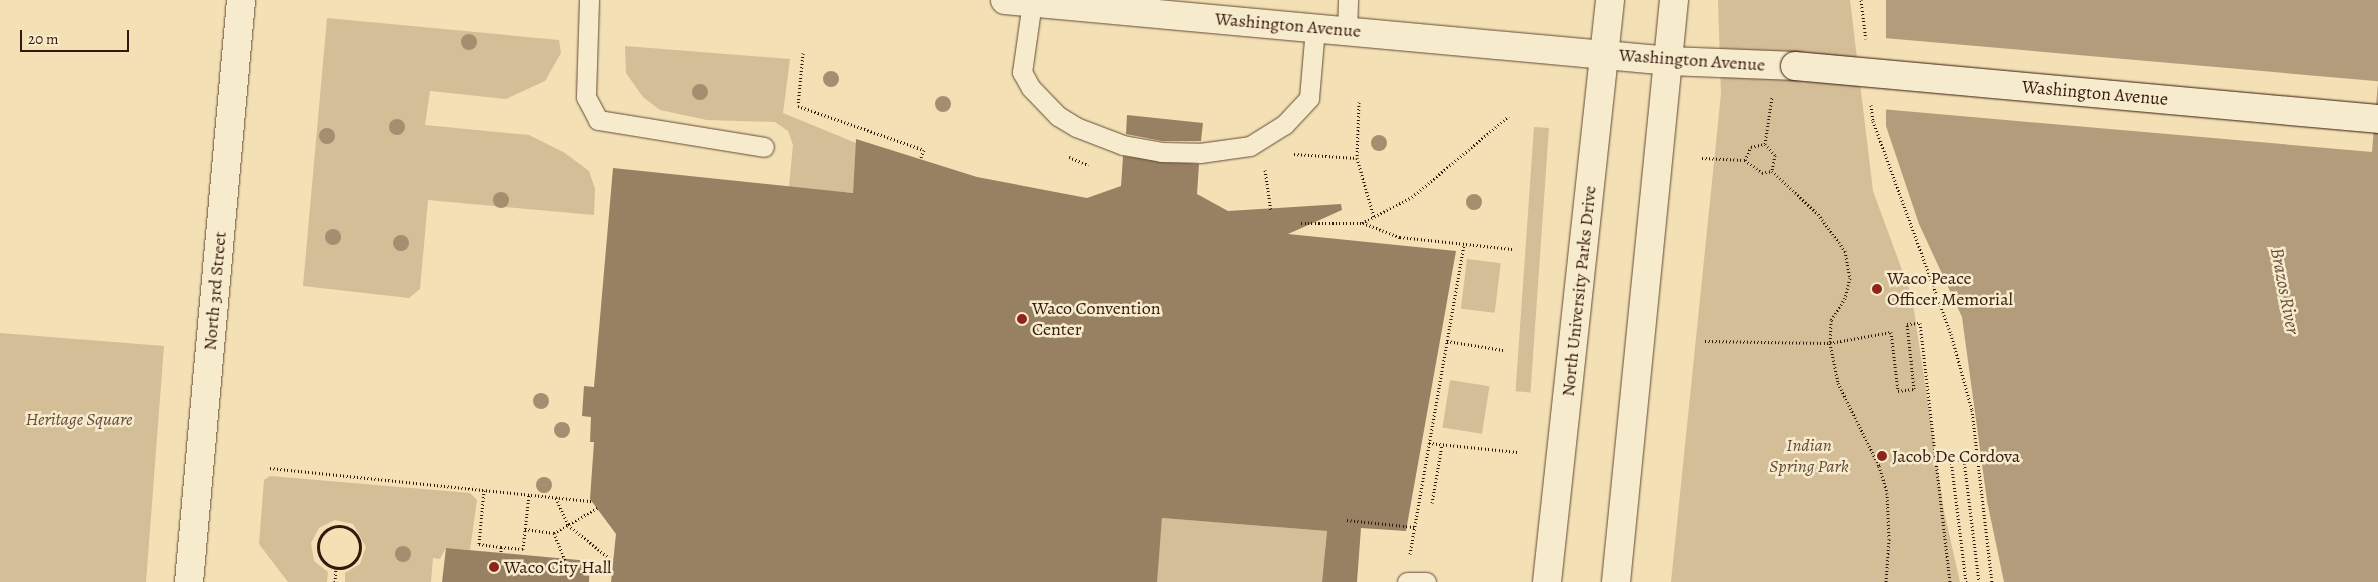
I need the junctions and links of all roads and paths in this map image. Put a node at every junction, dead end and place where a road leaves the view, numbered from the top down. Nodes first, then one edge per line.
1 (241, 0) edge
2 (589, 0) edge
3 (1005, 0) edge
4 (1348, 0) edge
5 (1610, 0) edge
6 (1674, 0) edge
7 (1861, 0) edge
8 (1032, 2) junction
9 (1315, 28) junction
10 (1347, 30) junction
11 (1866, 46) dead end
12 (803, 53) dead end
13 (1604, 54) junction
14 (1670, 61) junction
15 (1772, 93) dead end
16 (1359, 102) dead end
17 (1871, 102) dead end
18 (1510, 116) dead end
19 (2378, 119) edge
20 (1765, 144) junction
21 (764, 147) dead end
22 (1702, 158) dead end
23 (920, 160) dead end
24 (1745, 160) junction
25 (1264, 169) dead end
26 (1772, 171) junction
27 (1271, 211) dead end
28 (1374, 217) junction
29 (1362, 223) junction
30 (1301, 224) dead end
31 (1464, 244) junction
32 (1512, 249) dead end
33 (1704, 341) dead end
34 (1447, 342) junction
35 (1830, 343) junction
36 (1503, 350) dead end
37 (1429, 444) junction
38 (1442, 445) junction
39 (1518, 452) dead end
40 (270, 468) dead end
41 (484, 490) junction
42 (529, 495) junction
43 (556, 498) junction
44 (592, 501) dead end
45 (1432, 503) dead end
46 (597, 508) dead end
47 (1347, 520) dead end
48 (568, 525) junction
49 (1415, 527) junction
50 (525, 529) junction
51 (554, 533) junction
52 (500, 547) junction
53 (501, 553) dead end
54 (613, 561) dead end
55 (336, 568) junction
56 (572, 578) dead end
57 (1413, 581) edge
58 (189, 582) edge
59 (335, 582) edge
60 (1547, 582) edge
61 (1616, 582) edge
62 (1886, 582) edge
63 (1950, 582) edge
64 (1966, 582) edge
65 (1978, 582) edge
66 (1992, 582) edge

1 - 58 main road, North 3rd Street
2 - 21 lane
3 - 8 main road, Washington Avenue
4 - 10 lane
5 - 13 main road, North University Parks Drive
6 - 14 main road
7 - 11 path
8 - 9 main road, Washington Avenue
8 - 9 lane
9 - 10 main road, Washington Avenue
10 - 13 main road, Washington Avenue
12 - 23 path
13 - 14 main road, Washington Avenue
13 - 60 main road, North University Parks Drive
14 - 19 main road, Washington Avenue, bridge
14 - 61 main road
15 - 20 path
16 - 28 path
17 - 66 path
18 - 28 path
20 - 24 path
20 - 26 path
22 - 24 path
24 - 26 path
25 - 27 path
26 - 35 path
28 - 29 path
29 - 30 path
29 - 31 path
31 - 32 path
31 - 34 path
33 - 35 path
34 - 36 path
34 - 37 path
35 - 62 path
35 - 63 path
37 - 38 path
37 - 49 path
38 - 39 path
38 - 45 path
40 - 41 path
41 - 42 path
41 - 52 path
42 - 43 path
42 - 50 path
43 - 44 path
43 - 48 path
46 - 48 path
47 - 49 path
48 - 51 path
48 - 54 path
49 - 57 path
50 - 51 path
50 - 52 path
51 - 56 path
52 - 53 path
55 - 55 path
55 - 59 path
64 - 65 path

